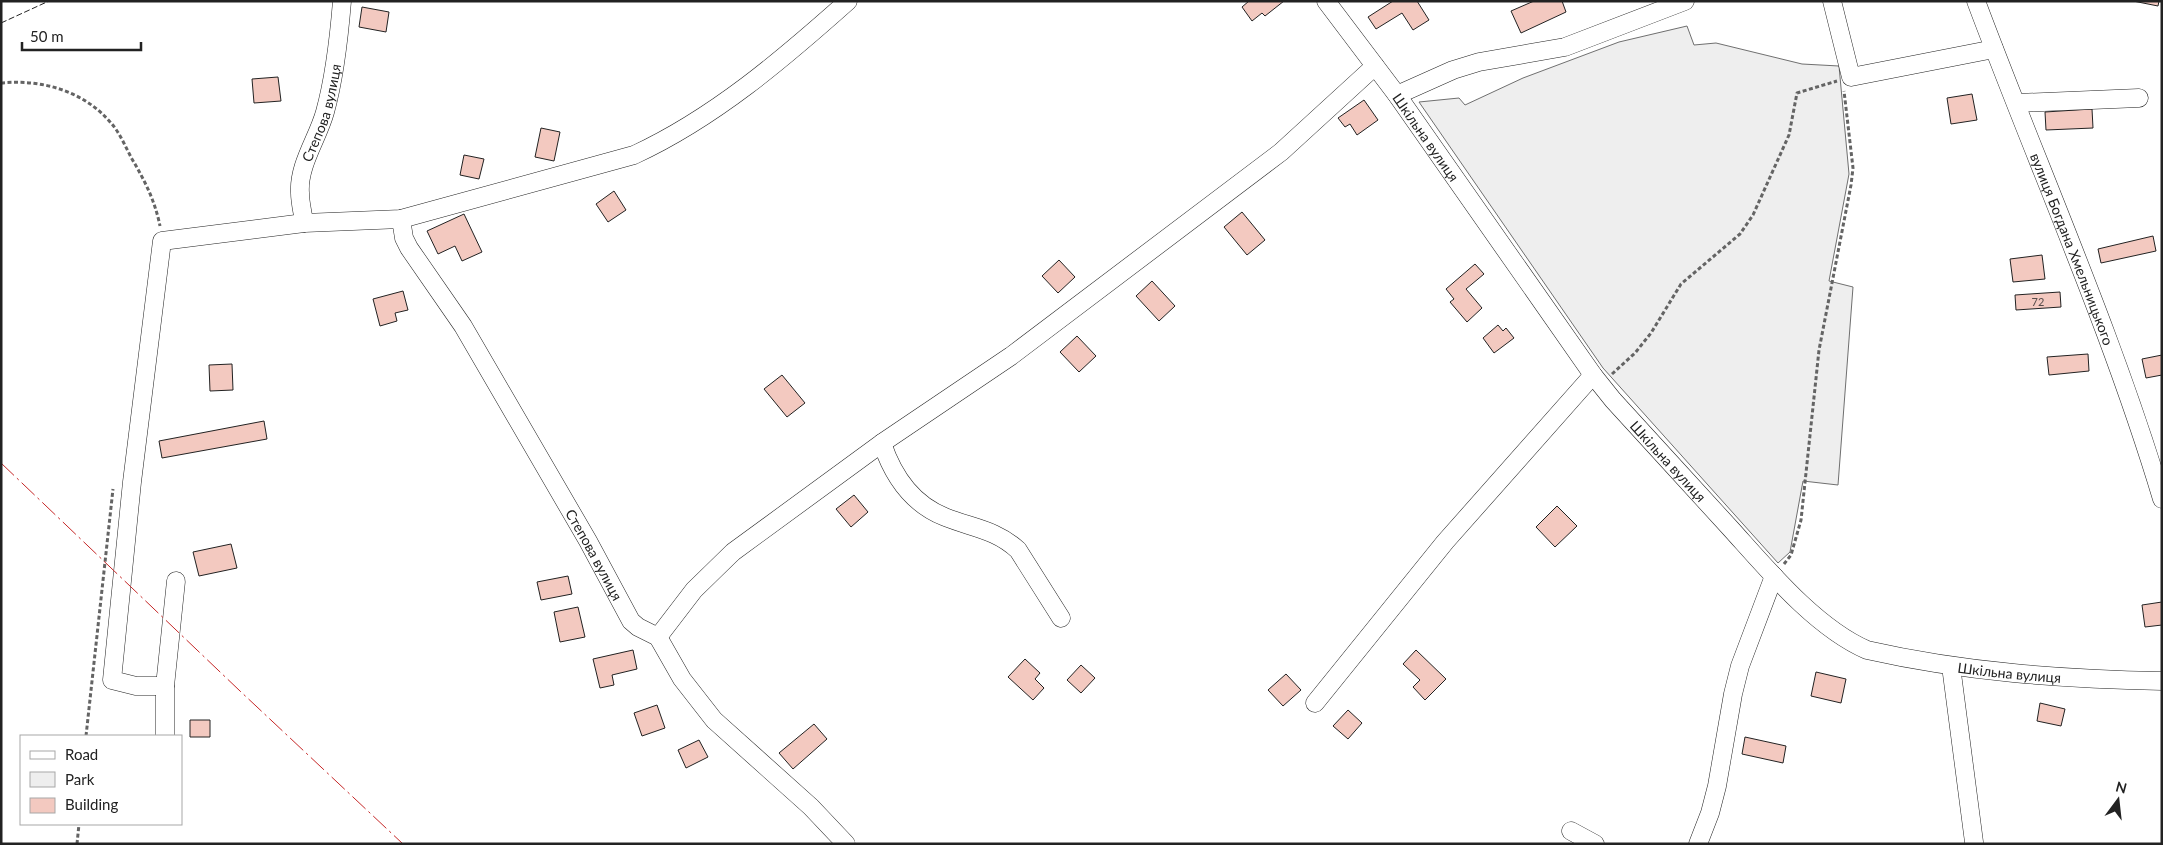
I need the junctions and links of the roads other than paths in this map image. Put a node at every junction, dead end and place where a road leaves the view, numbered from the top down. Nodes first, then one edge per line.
1 (342, 1) edge
2 (848, 1) edge
3 (1326, 1) edge
4 (1685, 1) edge
5 (1832, 1) edge
6 (1976, 1) edge
7 (1994, 49) junction
8 (1375, 66) junction
9 (1397, 96) junction
10 (2139, 98) dead end
11 (2017, 103) junction
12 (401, 219) junction
13 (304, 223) junction
14 (1597, 380) junction
15 (882, 443) junction
16 (2162, 499) edge
17 (1774, 576) junction
18 (176, 581) dead end
19 (1061, 618) dead end
20 (658, 637) junction
21 (1951, 666) junction
22 (2162, 681) edge
23 (164, 686) junction
24 (1315, 703) dead end
25 (164, 735) edge
26 (1571, 830) dead end
27 (1974, 842) dead end
28 (846, 844) edge
29 (1595, 844) edge
30 (1698, 844) edge

1 - 13 street, Степова вулиця
2 - 12 street
3 - 8 street, Шкільна вулиця
4 - 9 street
5 - 7 street
6 - 7 street, вулиця Богдана Хмельницького
7 - 11 street, вулиця Богдана Хмельницького
8 - 9 street, Шкільна вулиця
8 - 15 street
9 - 14 street, Шкільна вулиця
10 - 11 street
11 - 16 street, вулиця Богдана Хмельницького
12 - 13 street
12 - 20 street, Степова вулиця
13 - 23 street
14 - 17 street, Шкільна вулиця
14 - 24 street
15 - 19 street
15 - 20 street
17 - 21 street, Шкільна вулиця
17 - 30 street
18 - 23 street
20 - 28 street
21 - 22 street, Шкільна вулиця
21 - 27 street
23 - 25 street
26 - 29 street

